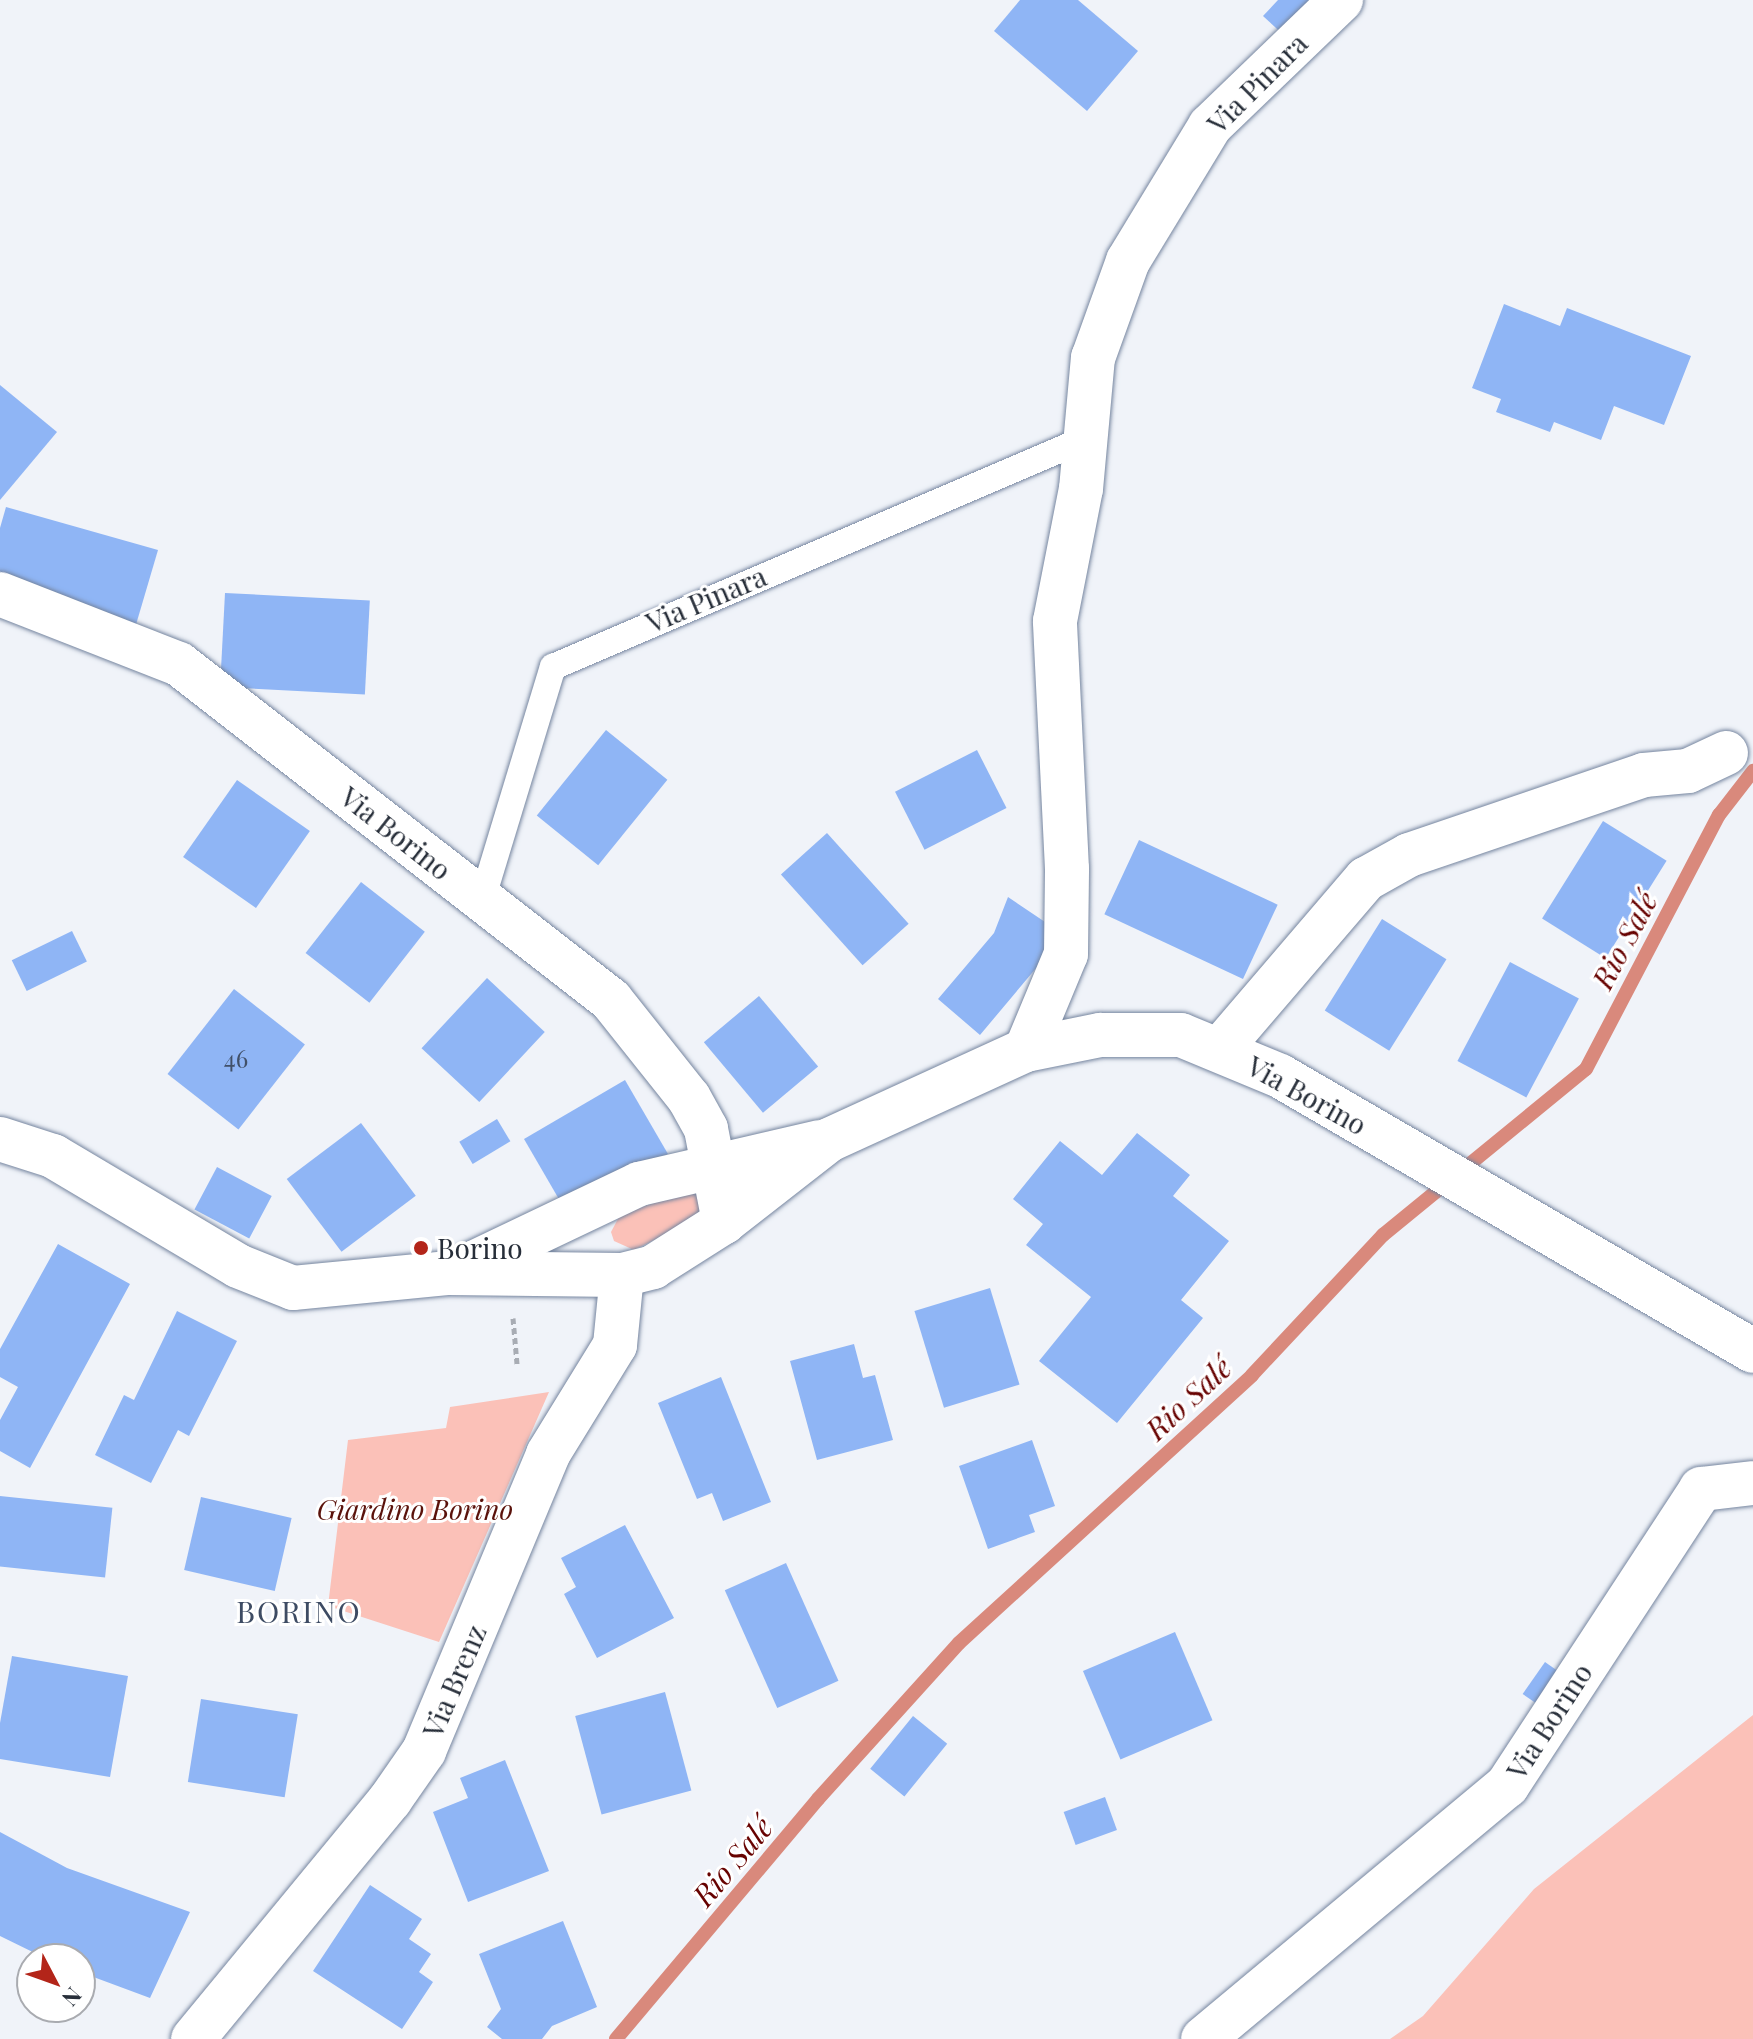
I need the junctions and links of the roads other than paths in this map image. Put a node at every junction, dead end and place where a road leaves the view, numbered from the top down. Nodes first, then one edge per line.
1 (1341, 0) edge
2 (1085, 439) junction
3 (0, 594) edge
4 (1726, 753) dead end
5 (482, 900) junction
6 (1221, 1048) junction
7 (1026, 1050) junction
8 (0, 1139) edge
9 (829, 1140) junction
10 (714, 1164) junction
11 (603, 1200) junction
12 (724, 1222) junction
13 (449, 1273) junction
14 (615, 1275) junction
15 (1753, 1351) edge
16 (1753, 1483) edge
17 (193, 2039) edge
18 (1203, 2039) edge

1 - 2 street, Via Pinara
2 - 5 lane, Via Pinara
2 - 7 street, Via Pinara
3 - 5 street, Via Borino
4 - 6 street
5 - 10 street, Via Borino
6 - 7 street, Via Borino
6 - 15 street, Via Borino
7 - 9 street, Via Borino
8 - 13 street, Via Borino
9 - 10 street, Via Borino
9 - 12 street, Via Borino
10 - 11 street, Via Borino
10 - 12 street, Via Borino
11 - 13 street, Via Borino
11 - 14 street
12 - 14 street, Via Borino
13 - 14 street, Via Borino
14 - 17 street, Via Brenz
16 - 18 street, Via Borino

